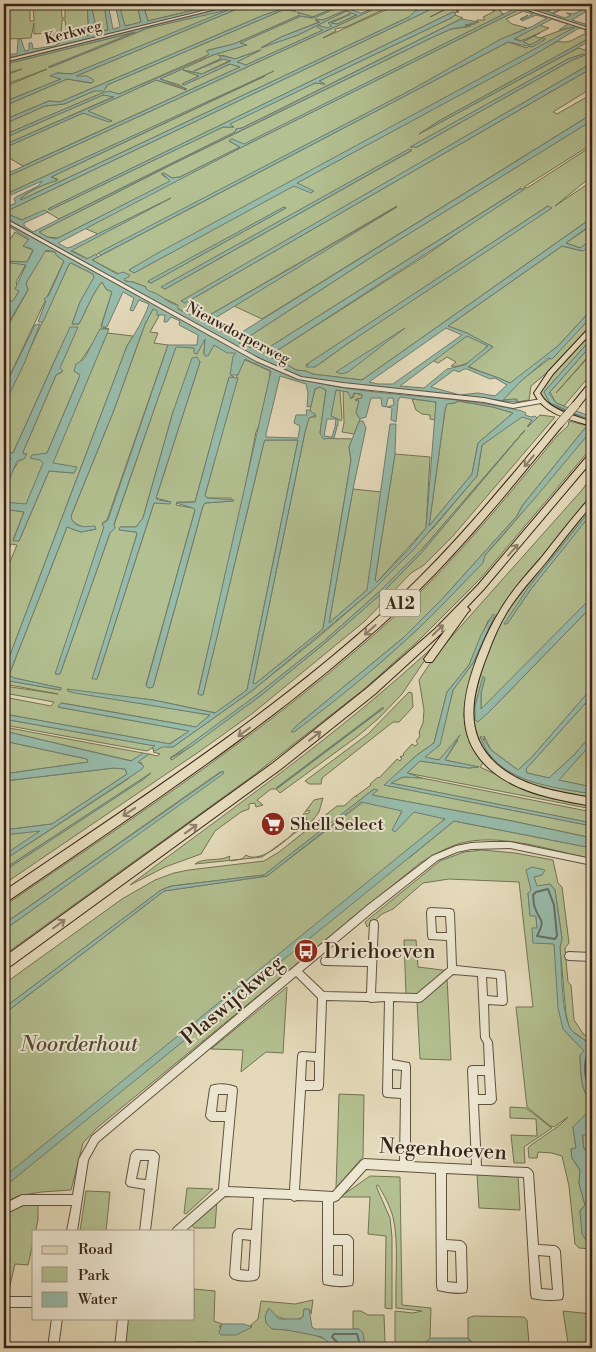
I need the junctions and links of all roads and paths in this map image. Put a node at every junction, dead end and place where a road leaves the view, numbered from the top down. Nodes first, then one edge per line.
1 (234, 4) edge
2 (511, 4) edge
3 (592, 30) edge
4 (4, 60) edge
5 (4, 219) edge
6 (592, 328) edge
7 (592, 385) edge
8 (538, 401) junction
9 (592, 424) edge
10 (592, 456) edge
11 (592, 501) edge
12 (481, 587) junction
13 (429, 659) dead end
14 (592, 802) edge
15 (592, 862) edge
16 (4, 897) edge
17 (374, 924) dead end
18 (451, 937) dead end
19 (569, 956) dead end
20 (592, 958) edge
21 (325, 961) dead end
22 (372, 962) junction
23 (4, 964) edge
24 (452, 970) junction
25 (296, 971) junction
26 (482, 973) junction
27 (322, 996) junction
28 (371, 998) junction
29 (389, 999) junction
30 (484, 1000) junction
31 (320, 1057) junction
32 (388, 1064) junction
33 (489, 1071) junction
34 (300, 1086) junction
35 (406, 1094) junction
36 (473, 1099) junction
37 (231, 1117) dead end
38 (405, 1166) junction
39 (441, 1168) junction
40 (477, 1170) junction
41 (151, 1185) dead end
42 (223, 1191) junction
43 (259, 1193) junction
44 (294, 1196) junction
45 (328, 1197) junction
46 (77, 1200) junction
47 (4, 1207) edge
48 (72, 1230) edge
49 (145, 1230) edge
50 (177, 1230) edge
51 (257, 1235) dead end
52 (329, 1240) dead end
53 (441, 1245) dead end
54 (533, 1250) junction
55 (4, 1302) edge
56 (32, 1302) edge
57 (57, 1320) edge
58 (123, 1320) edge
59 (53, 1348) edge
60 (120, 1348) edge

1 - 4 street, Kerkweg
2 - 3 street
5 - 8 street, Nieuwdorperweg
6 - 8 main road
7 -> 16 highway, A12, bridge
8 - 9 main road
12 -> 10 highway, A12
11 - 14 main road
12 - 13 highway, A12
23 -> 12 highway, A12
15 - 25 street, Plaswijckweg
17 - 22 street
18 - 24 street
19 - 20 street
21 - 22 street
22 - 28 street
24 - 26 street
24 - 29 street
25 - 27 street
25 - 46 street, Plaswijckweg
26 - 30 street
26 - 30 street
27 - 28 street
27 - 31 street
28 - 29 street
29 - 32 street
30 - 33 street
31 - 34 street
31 - 34 street
32 - 35 street
32 - 35 street
33 - 36 street
33 - 36 street
34 - 44 street
35 - 38 street
36 - 40 street
37 - 42 street
38 - 39 street, Negenhoeven
38 - 45 street, Negenhoeven
39 - 40 street, Negenhoeven
39 - 53 street
40 - 54 street, Negenhoeven
41 - 49 street
42 - 43 street
42 - 50 street
43 - 44 street
43 - 51 street
44 - 45 street
45 - 52 street
46 - 47 street
46 - 48 street, Plaswijckweg
54 - 54 street
55 - 56 street
57 - 59 street
58 - 60 street

